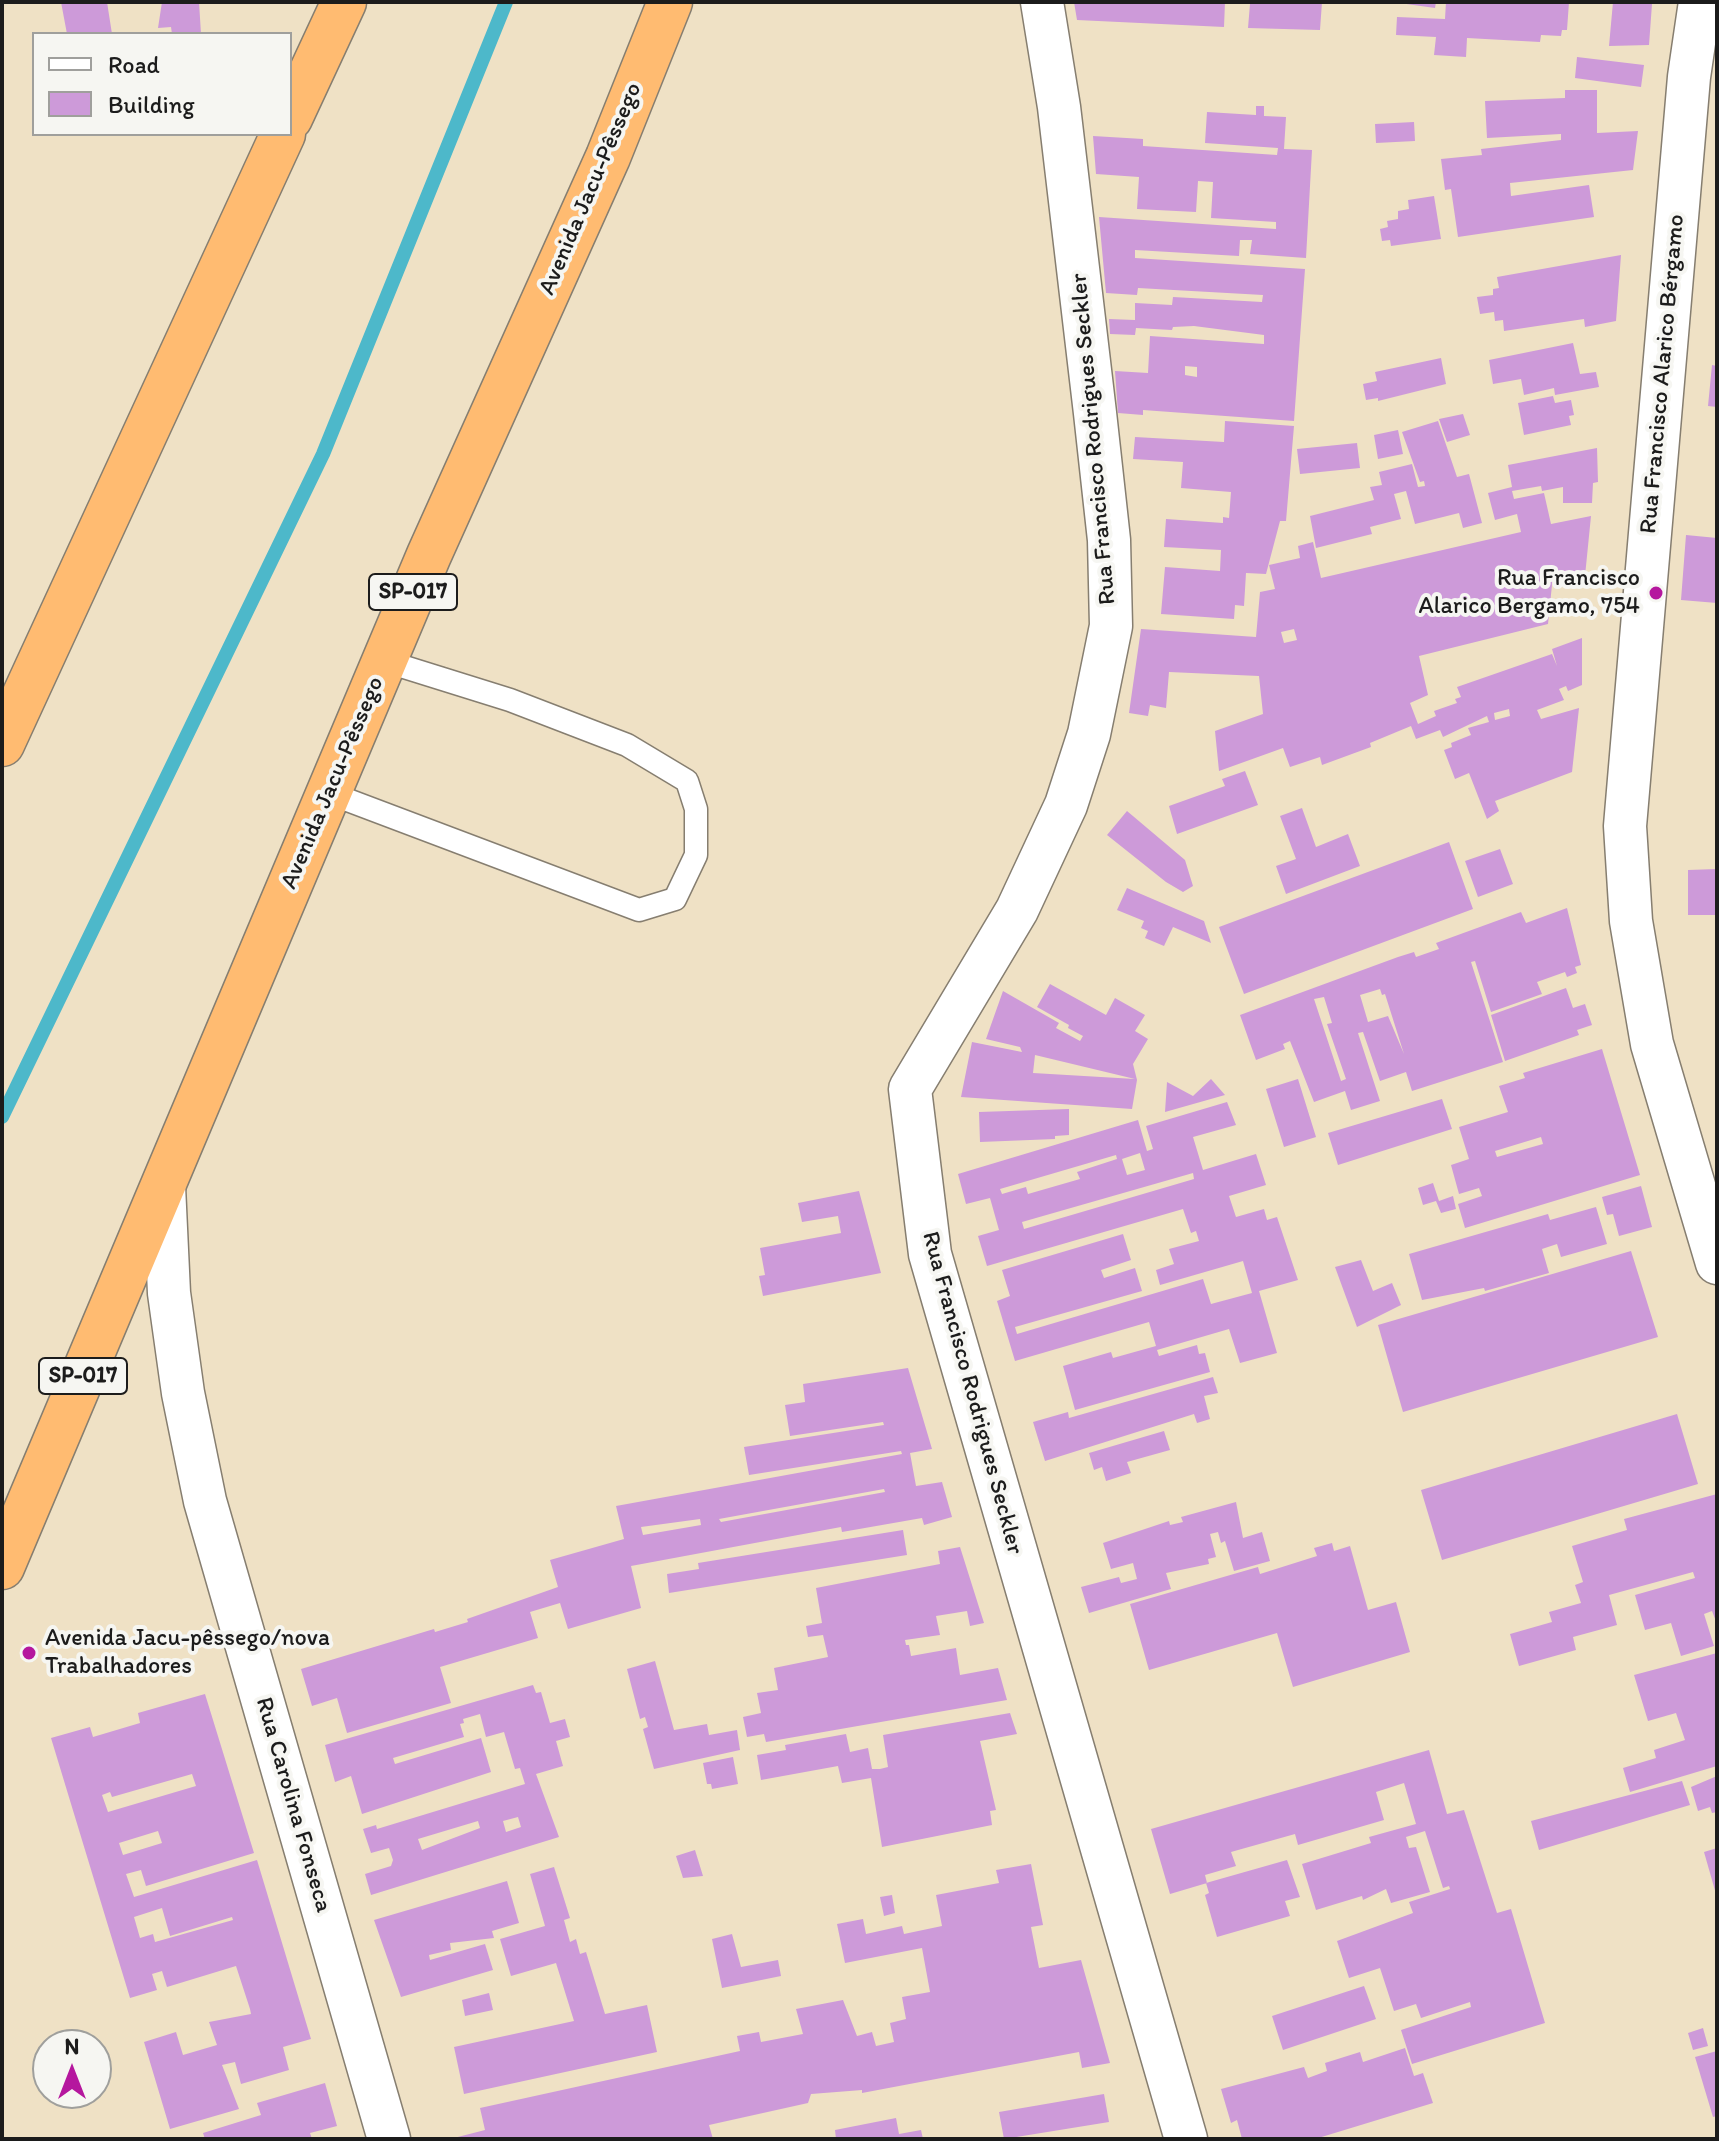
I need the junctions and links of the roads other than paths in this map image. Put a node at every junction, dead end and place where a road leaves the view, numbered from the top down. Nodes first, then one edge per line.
1 (344, 2) edge
2 (670, 2) edge
3 (1042, 2) edge
4 (1705, 16) edge
5 (292, 114) edge
6 (282, 136) edge
7 (385, 661) junction
8 (2, 744) edge
9 (329, 793) junction
10 (164, 1186) junction
11 (1717, 1263) edge
12 (2, 1567) edge
13 (389, 2139) edge
14 (1186, 2139) edge

1 - 5 highway
2 - 7 highway, Avenida Jacu-Pêssego / SP-017
3 - 14 street, Rua Francisco Rodrigues Seckler
4 - 11 street, Rua Francisco Alarico Bérgamo
6 - 8 highway
7 - 9 highway, Avenida Jacu-Pêssego / SP-017
7 - 9 lane
9 - 10 highway, Avenida Jacu-Pêssego / SP-017
10 - 12 highway, Avenida Jacu-Pêssego / SP-017
10 - 13 street, Rua Carolina Fonseca

